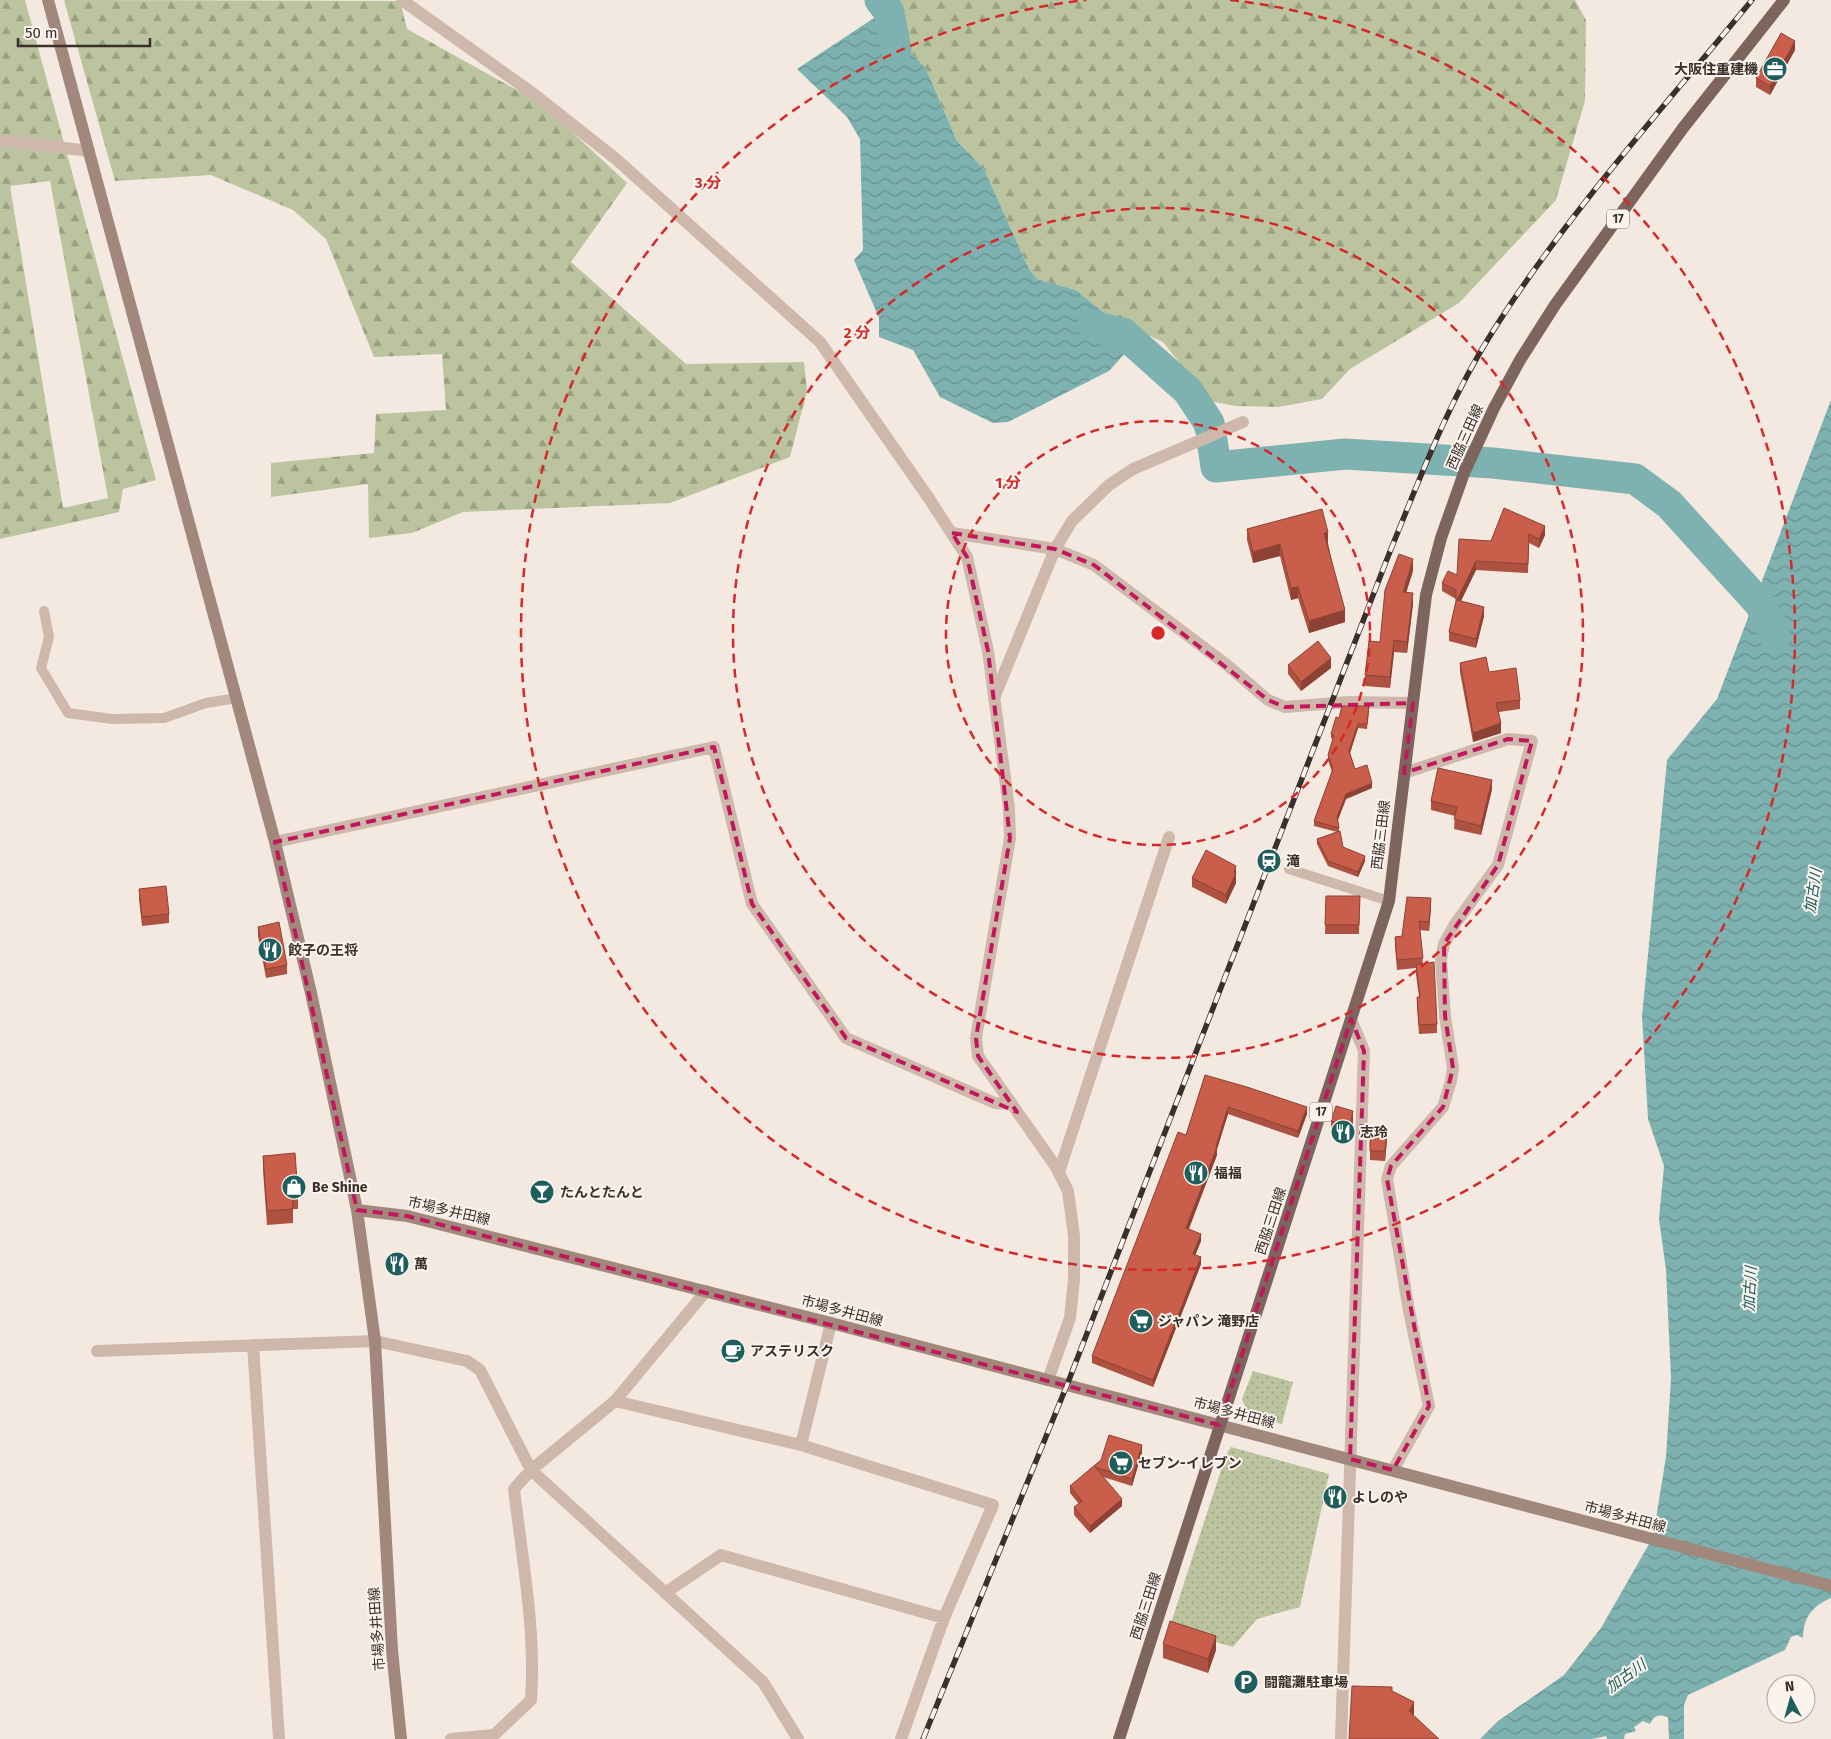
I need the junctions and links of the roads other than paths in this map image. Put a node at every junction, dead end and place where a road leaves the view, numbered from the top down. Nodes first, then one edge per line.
1 (48, 0) edge
2 (402, 0) edge
3 (1784, 0) edge
4 (0, 140) edge
5 (89, 151) junction
6 (1243, 422) dead end
7 (952, 533) junction
8 (1055, 549) junction
9 (44, 611) dead end
10 (237, 698) junction
11 (994, 698) junction
12 (1413, 703) junction
13 (1404, 773) junction
14 (1169, 837) dead end
15 (275, 842) junction
16 (1289, 869) dead end
17 (1389, 901) junction
18 (1351, 1019) junction
19 (1011, 1104) junction
20 (1059, 1172) junction
21 (357, 1210) junction
22 (706, 1291) junction
23 (831, 1323) junction
24 (375, 1341) junction
25 (253, 1345) junction
26 (97, 1351) dead end
27 (1048, 1380) junction
28 (616, 1401) junction
29 (1219, 1425) junction
30 (801, 1445) junction
31 (1350, 1459) junction
32 (531, 1470) junction
33 (1393, 1470) junction
34 (1831, 1586) edge
35 (665, 1593) junction
36 (944, 1618) junction
37 (795, 1738) edge
38 (279, 1739) edge
39 (401, 1739) edge
40 (451, 1739) edge
41 (901, 1739) edge
42 (1119, 1739) edge
43 (1341, 1739) edge

1 - 5 main road
2 - 7 street
3 - 12 main road, 西脇三田線 / 17
4 - 5 street
5 - 10 main road
6 - 8 street
7 - 8 street
7 - 11 street
8 - 11 street
8 - 12 street
9 - 10 lane
10 - 15 main road
11 - 19 street
12 - 13 main road, 西脇三田線 / 17
13 - 17 main road, 西脇三田線 / 17
13 - 33 street
14 - 20 street
15 - 19 street
15 - 21 main road
16 - 17 lane
17 - 18 main road, 西脇三田線 / 17
18 - 29 main road, 西脇三田線 / 17
18 - 31 street
19 - 20 street
20 - 27 street
21 - 22 main road, 市場多井田線
21 - 24 main road, 市場多井田線
22 - 23 main road, 市場多井田線
22 - 28 street
23 - 27 main road, 市場多井田線
23 - 30 street
24 - 25 street
24 - 32 street
24 - 39 main road, 市場多井田線
25 - 26 street
25 - 38 street
27 - 29 main road, 市場多井田線
28 - 30 street
28 - 32 street
29 - 31 main road, 市場多井田線
29 - 42 main road, 西脇三田線 / 17
30 - 36 street
31 - 33 main road, 市場多井田線
31 - 43 street
32 - 35 street
32 - 40 street
33 - 34 main road, 市場多井田線
35 - 36 street
35 - 37 street
36 - 41 street

